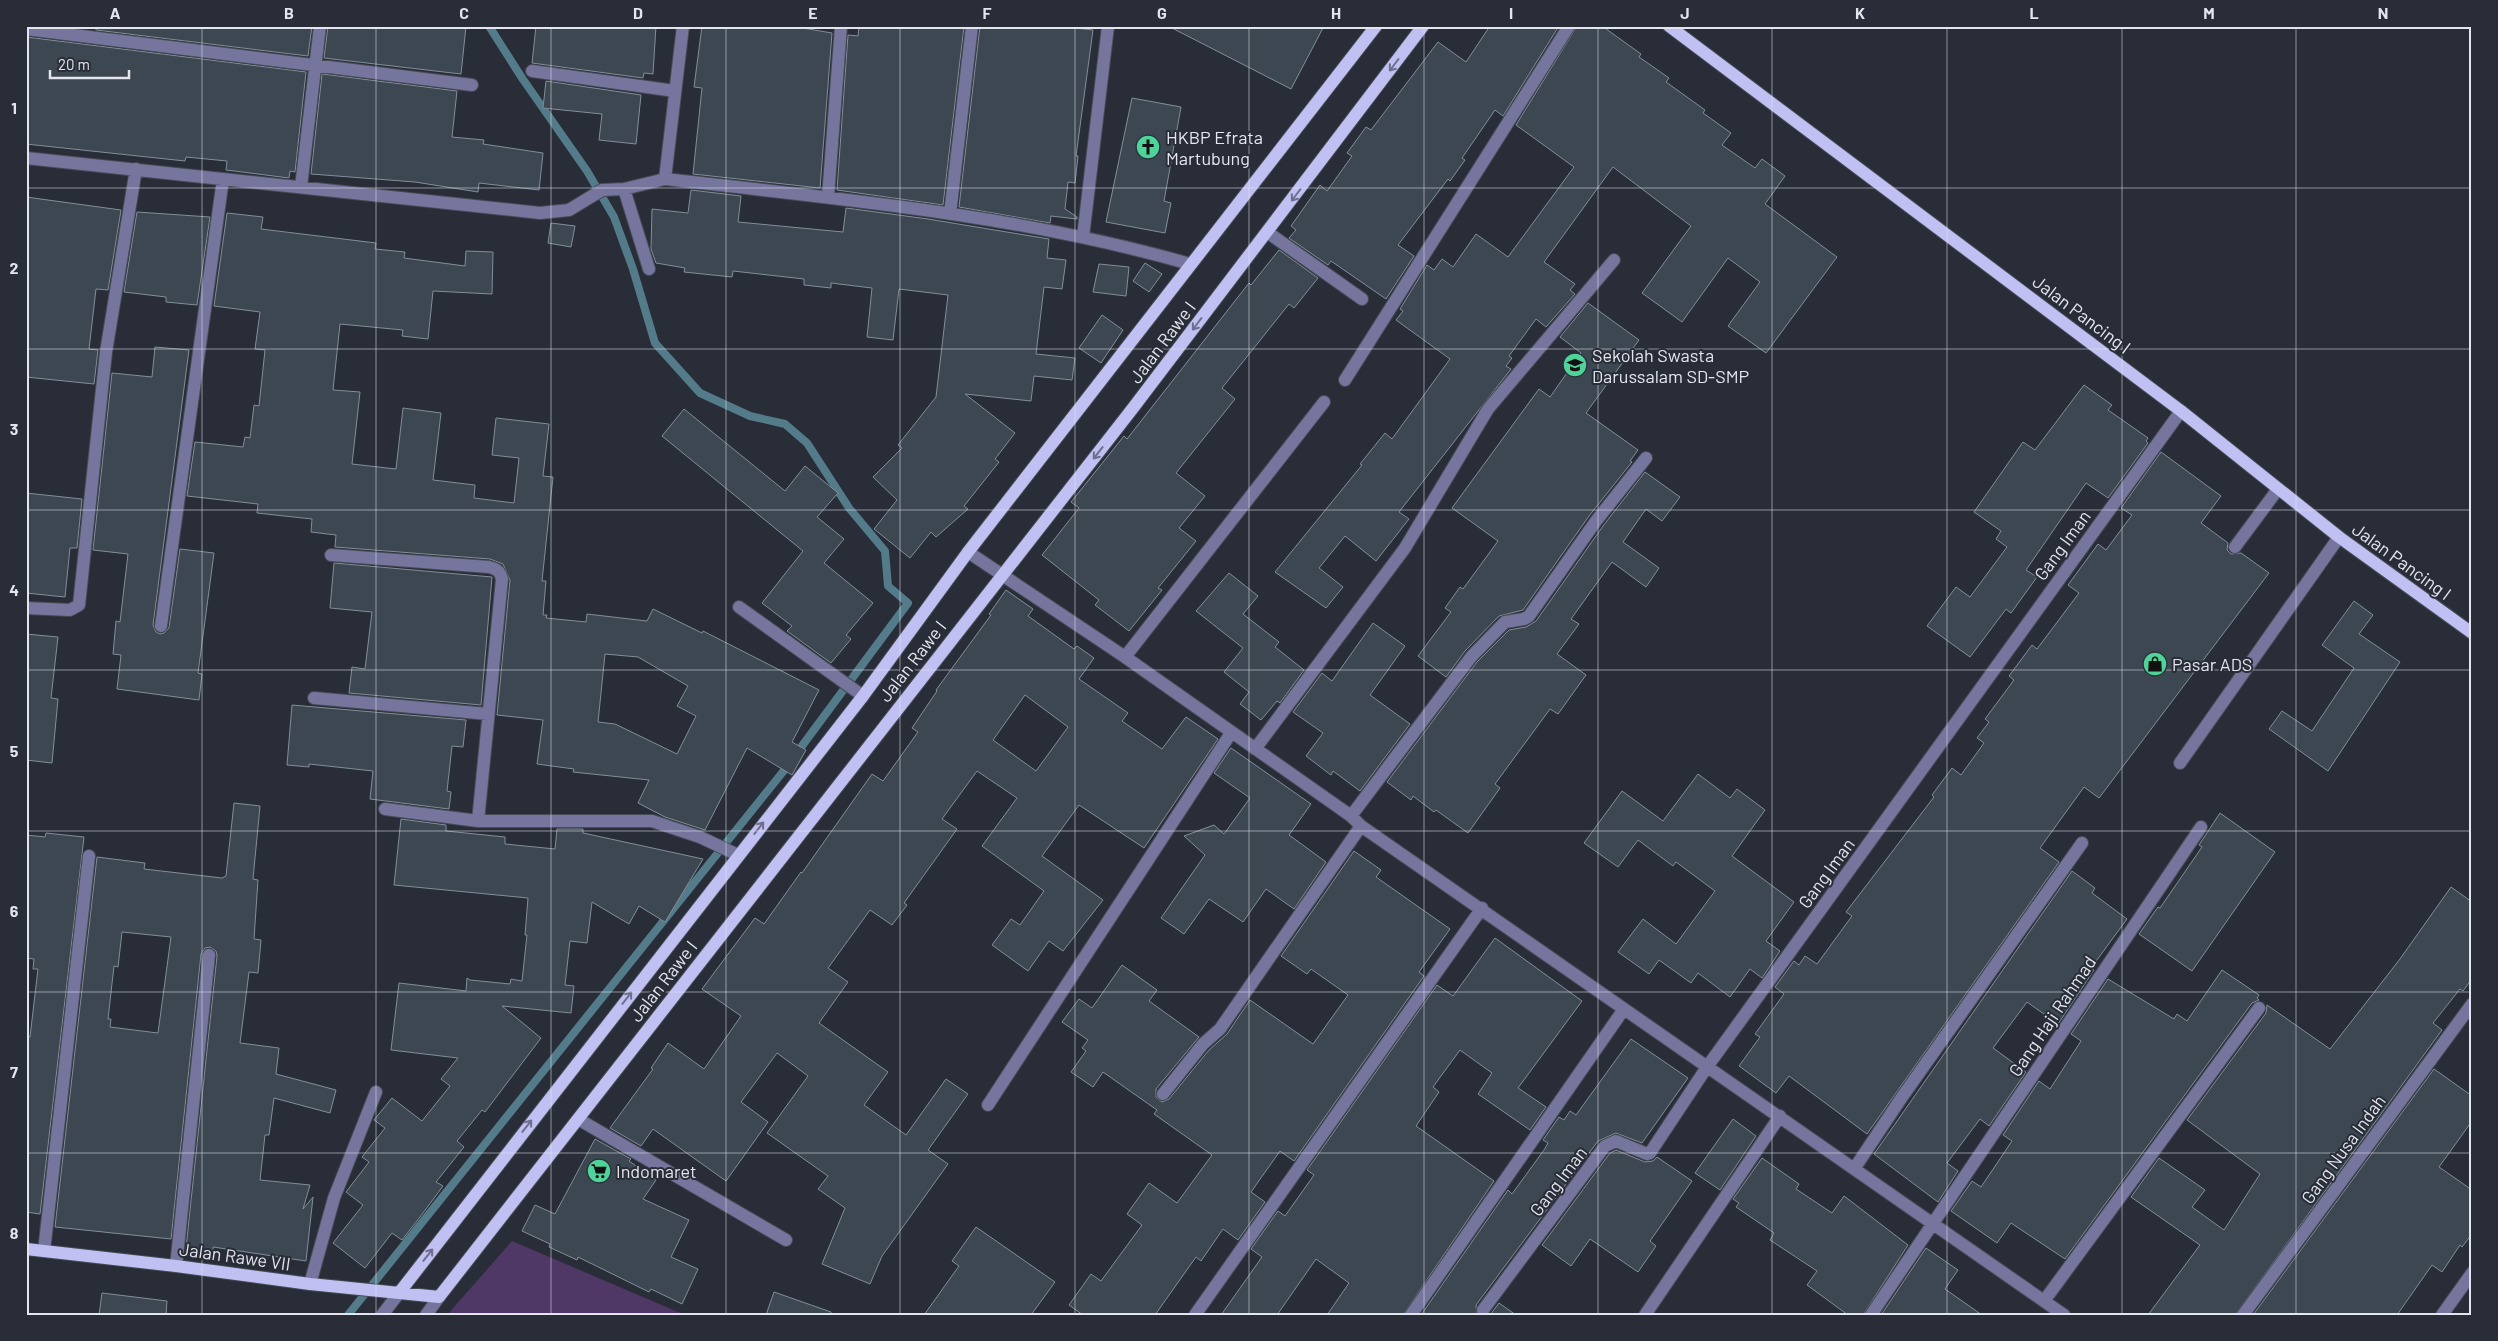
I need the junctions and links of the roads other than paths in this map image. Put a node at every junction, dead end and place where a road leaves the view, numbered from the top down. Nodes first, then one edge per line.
1 (320, 26) edge
2 (683, 26) edge
3 (841, 26) edge
4 (972, 26) edge
5 (1108, 26) edge
6 (1376, 26) edge
7 (1423, 26) edge
8 (1569, 26) edge
9 (1669, 26) edge
10 (26, 29) edge
11 (315, 65) junction
12 (532, 71) dead end
13 (472, 86) dead end
14 (675, 92) junction
15 (26, 158) edge
16 (136, 170) junction
17 (223, 179) junction
18 (665, 179) junction
19 (301, 187) junction
20 (624, 189) junction
21 (828, 197) junction
22 (950, 214) junction
23 (1267, 232) junction
24 (1083, 237) junction
25 (1614, 260) dead end
26 (1190, 264) junction
27 (649, 269) dead end
28 (1362, 299) dead end
29 (1345, 380) dead end
30 (1324, 402) dead end
31 (2181, 410) junction
32 (1646, 458) dead end
33 (2278, 489) junction
34 (2339, 537) junction
35 (2236, 548) dead end
36 (968, 552) junction
37 (331, 555) dead end
38 (1002, 574) junction
39 (738, 607) dead end
40 (26, 608) edge
41 (161, 626) dead end
42 (2472, 632) edge
43 (1125, 657) junction
44 (860, 694) junction
45 (314, 698) dead end
46 (488, 714) junction
47 (1231, 732) junction
48 (1255, 749) junction
49 (2180, 763) dead end
50 (385, 809) dead end
51 (1351, 816) junction
52 (478, 821) junction
53 (1361, 826) junction
54 (2200, 827) dead end
55 (2082, 843) dead end
56 (738, 855) junction
57 (89, 856) dead end
58 (1482, 908) junction
59 (209, 955) dead end
60 (2472, 1004) edge
61 (2259, 1008) dead end
62 (1624, 1009) junction
63 (1708, 1067) junction
64 (376, 1092) dead end
65 (1163, 1094) dead end
66 (988, 1106) dead end
67 (1780, 1116) junction
68 (578, 1119) junction
69 (1854, 1169) junction
70 (1932, 1225) junction
71 (786, 1240) dead end
72 (26, 1249) edge
73 (44, 1251) junction
74 (176, 1266) junction
75 (2472, 1273) edge
76 (310, 1284) junction
77 (399, 1294) junction
78 (439, 1298) junction
79 (2044, 1301) junction
80 (1483, 1310) dead end
81 (382, 1315) edge
82 (426, 1315) edge
83 (1195, 1315) edge
84 (1411, 1315) edge
85 (1646, 1315) edge
86 (1871, 1315) edge
87 (2064, 1315) edge
88 (2243, 1315) edge
89 (2442, 1315) edge

1 - 11 street
2 - 14 street
3 - 21 street
4 - 22 street
5 - 24 street
6 - 26 main road, Jalan Rawe I
7 -> 23 main road, Jalan Rawe I
8 - 29 street
9 - 31 main road, Jalan Pancing I
10 - 11 street
11 - 13 street
11 - 19 street
12 - 14 street
14 - 18 street
15 - 16 street
16 - 17 street
16 - 40 street
17 - 19 street
17 - 41 street
18 - 20 street
18 - 21 street
19 - 20 street
20 - 27 street
21 - 22 street
22 - 24 street
23 - 28 street
23 -> 38 main road, Jalan Rawe I
24 - 26 street
25 - 48 street
26 - 36 main road, Jalan Rawe I
30 - 43 street
31 - 33 main road, Jalan Pancing I
31 - 63 street, Gang Iman
32 - 51 street
33 - 34 main road, Jalan Pancing I
33 - 35 street
34 - 42 main road, Jalan Pancing I
34 - 49 street
36 - 38 street
36 - 44 main road, Jalan Rawe I
37 - 46 street
38 - 43 street
38 - 68 main road, Jalan Rawe I
39 - 44 street
43 - 47 street
56 -> 44 main road, Jalan Rawe I
45 - 46 street
46 - 52 street
47 - 48 street
47 - 66 street
48 - 51 street
50 - 52 street
51 - 53 street
52 - 56 street
53 - 58 street
53 - 65 street
54 - 70 street, Gang Haji Rahmad
55 - 69 street
77 -> 56 main road, Jalan Rawe I
57 - 73 street
58 - 62 street
58 - 83 street
59 - 74 street
60 - 88 street, Gang Nusa Indah
61 - 79 street
62 - 63 street
62 - 84 street
63 - 67 street
63 - 80 street, Gang Iman
64 - 76 street
67 - 69 street
67 - 85 street
68 - 71 street
68 - 78 main road, Jalan Rawe I
69 - 70 street
70 - 79 street
70 - 86 street, Gang Haji Rahmad
72 - 73 main road, Jalan Rawe VII
73 - 74 main road, Jalan Rawe VII
74 - 76 main road, Jalan Rawe VII
75 - 89 street
76 - 77 main road, Jalan Rawe VII
77 - 78 main road, Jalan Rawe VII
77 - 81 street, Jalan Rawe I
78 - 82 street, Jalan Rawe I
79 - 87 street

